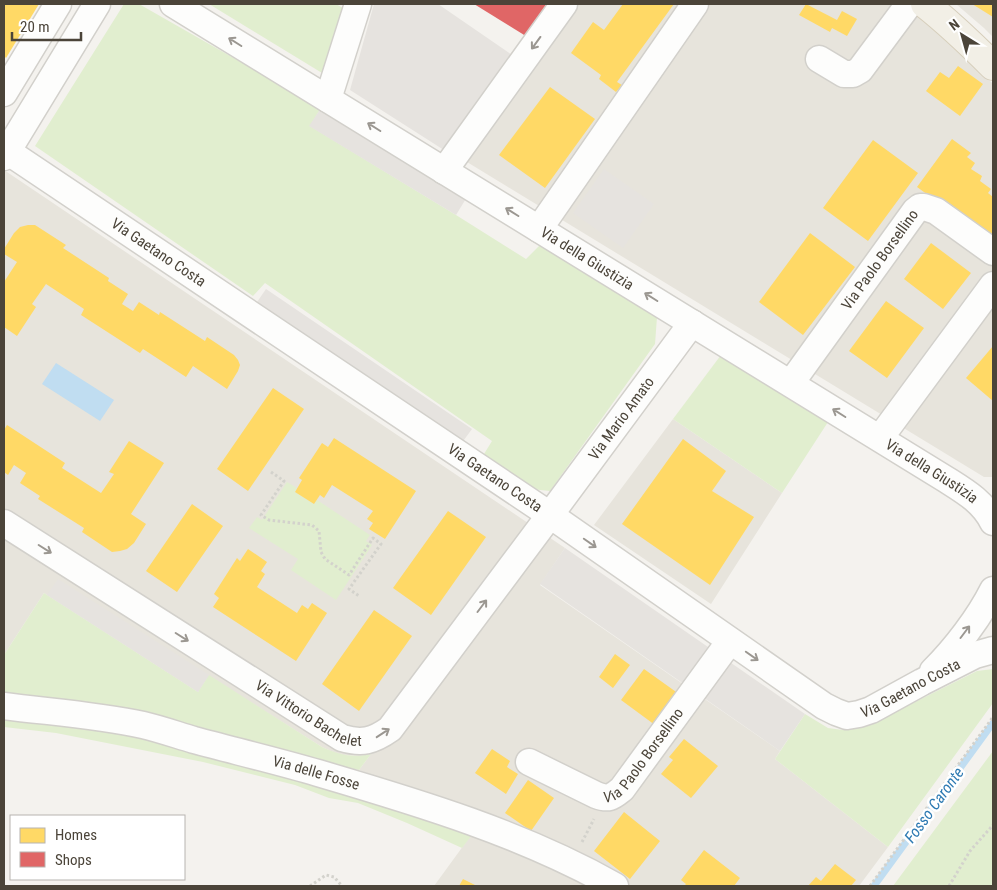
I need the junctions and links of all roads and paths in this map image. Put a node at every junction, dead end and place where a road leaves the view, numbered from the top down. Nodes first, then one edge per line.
1 (58, 4) edge
2 (97, 4) edge
3 (173, 4) edge
4 (358, 4) edge
5 (564, 4) edge
6 (695, 4) edge
7 (909, 4) edge
8 (925, 4) edge
9 (819, 59) dead end
10 (993, 66) edge
11 (4, 93) edge
12 (328, 99) junction
13 (5, 152) edge
14 (444, 170) junction
15 (539, 229) junction
16 (993, 252) edge
17 (993, 285) edge
18 (692, 323) junction
19 (790, 383) junction
20 (880, 438) junction
21 (271, 472) dead end
22 (550, 516) junction
23 (993, 522) edge
24 (4, 523) edge
25 (993, 590) edge
26 (359, 596) dead end
27 (730, 641) junction
28 (993, 650) edge
29 (922, 682) junction
30 (4, 706) edge
31 (993, 717) edge
32 (529, 762) dead end
33 (604, 798) junction
34 (993, 825) edge
35 (572, 863) junction
36 (310, 886) edge
37 (342, 886) edge
38 (615, 886) edge
39 (870, 886) edge
40 (949, 886) edge

1 - 11 street
2 - 13 street
12 -> 3 street, Via della Giustizia
4 - 12 street
5 -> 14 street
6 - 15 street
7 - 9 street
8 - 10 main road
14 -> 12 street, Via della Giustizia
13 - 22 street, Via Gaetano Costa
15 -> 14 street, Via della Giustizia
18 -> 15 street, Via della Giustizia
16 - 19 street, Via Paolo Borsellino
17 - 20 street
18 - 19 street, Via della Giustizia
18 - 22 street, Via Mario Amato
20 -> 19 street, Via della Giustizia
20 - 23 street, Via della Giustizia
21 - 26 path
24 -> 22 street, Via Vittorio Bachelet
22 -> 27 street, Via Gaetano Costa
29 -> 25 street
27 -> 29 street, Via Gaetano Costa
27 - 33 street, Via Paolo Borsellino
28 - 29 street, Via Gaetano Costa
30 - 35 street, Via delle Fosse
31 - 39 path
32 - 33 street, Via Paolo Borsellino
33 - 35 path
34 - 40 path
35 - 38 street, Via delle Fosse
36 - 37 path

